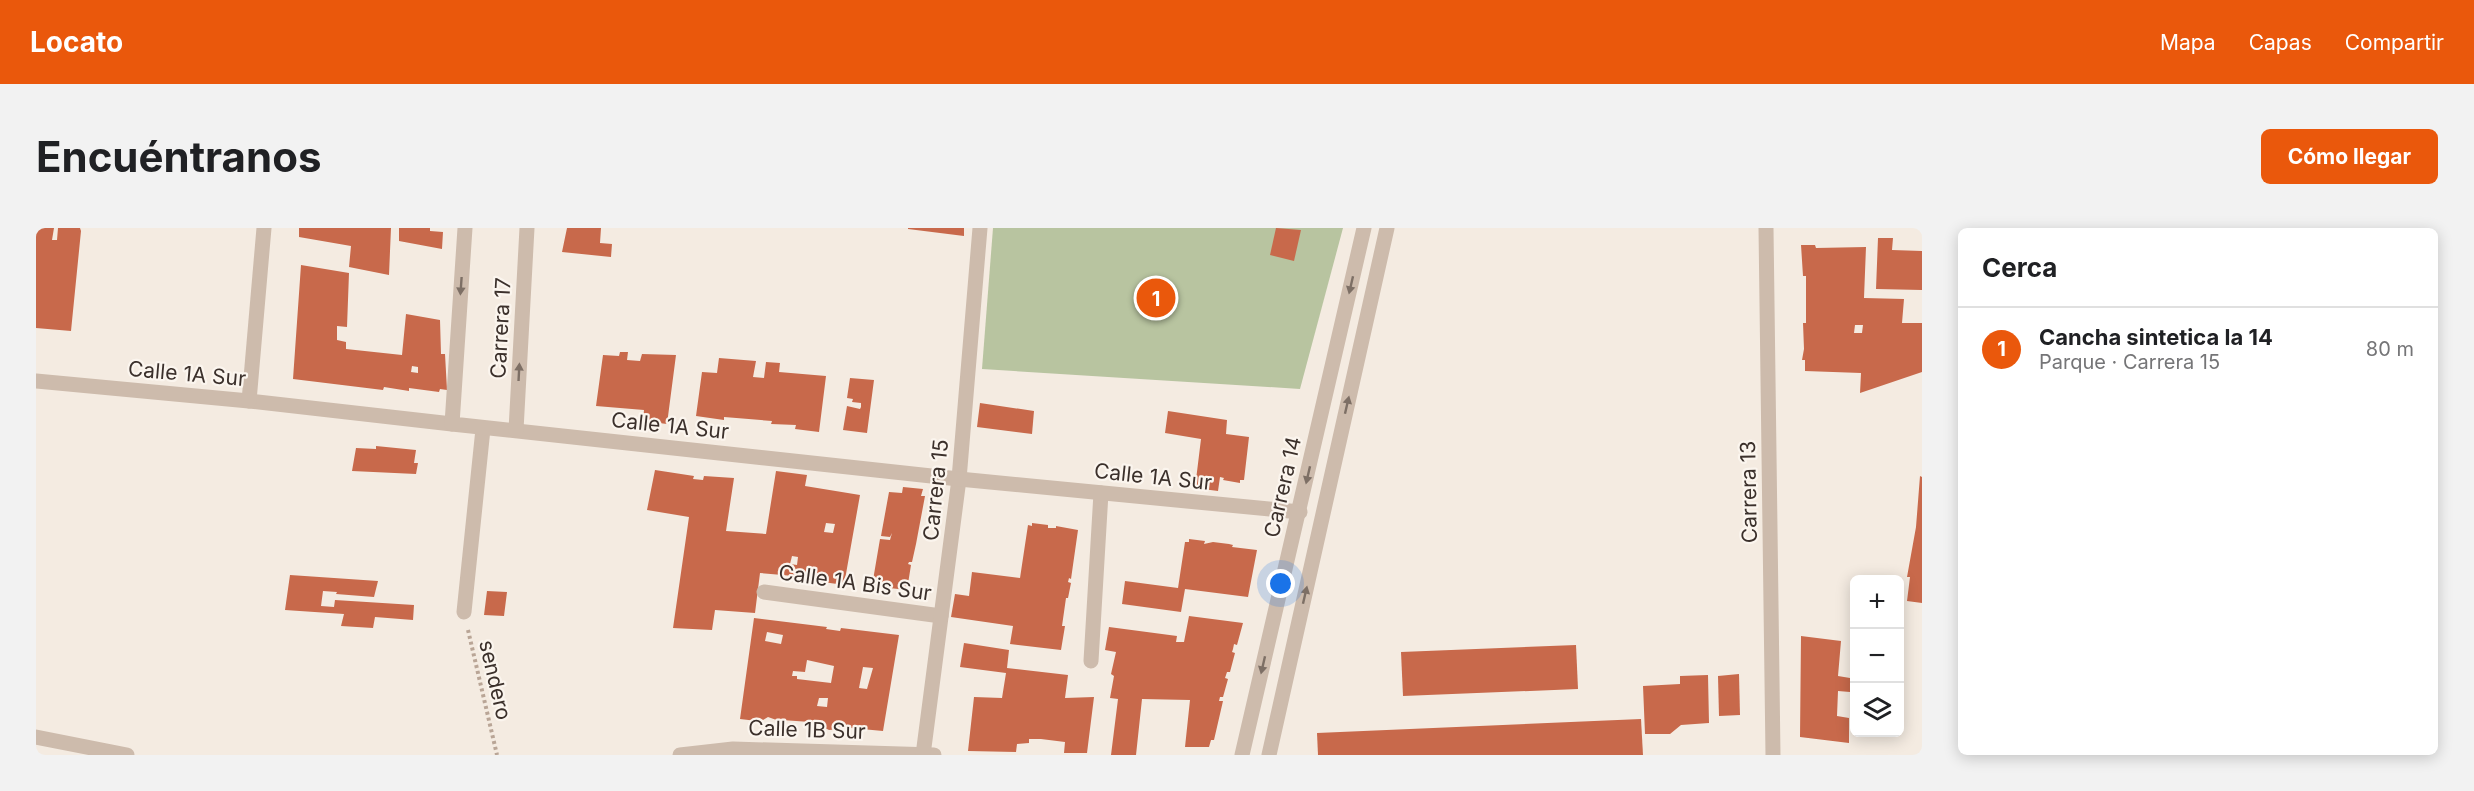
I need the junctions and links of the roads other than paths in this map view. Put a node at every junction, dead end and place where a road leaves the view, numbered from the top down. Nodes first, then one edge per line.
1 (264, 228) edge
2 (465, 228) edge
3 (527, 228) edge
4 (980, 228) edge
5 (1364, 228) edge
6 (1387, 228) edge
7 (1766, 228) edge
8 (1331, 374) junction
9 (1353, 378) junction
10 (36, 381) edge
11 (249, 400) junction
12 (452, 424) junction
13 (483, 429) junction
14 (516, 430) junction
15 (959, 479) junction
16 (1101, 493) junction
17 (1299, 512) junction
18 (764, 592) dead end
19 (464, 612) road end
20 (941, 616) junction
21 (1091, 661) dead end
22 (36, 737) edge
23 (127, 755) edge
24 (680, 755) edge
25 (923, 755) edge
26 (934, 755) edge
27 (1242, 755) edge
28 (1269, 755) edge
29 (1773, 755) edge

1 - 11 street
2 -> 12 street, Carrera 17
14 -> 3 street, Carrera 17
4 - 15 street, Carrera 15
5 -> 8 street, Carrera 14
6 - 9 street
7 - 29 street, Carrera 13
8 - 9 street
8 -> 17 street, Carrera 14
28 -> 9 street
10 - 11 street, Calle 1A Sur
11 - 12 street, Calle 1A Sur
12 - 13 street, Calle 1A Sur
13 - 14 street, Calle 1A Sur
13 - 19 street
14 - 15 street, Calle 1A Sur
15 - 16 street, Calle 1A Sur
15 - 20 street, Carrera 15
16 - 17 street, Calle 1A Sur
16 - 21 street
17 -> 27 street, Carrera 14
18 - 20 street, Calle 1A Bis Sur
20 - 25 street, Carrera 15
22 - 23 street
24 - 25 street, Calle 1B Sur
25 - 26 street, Calle 1B Sur

